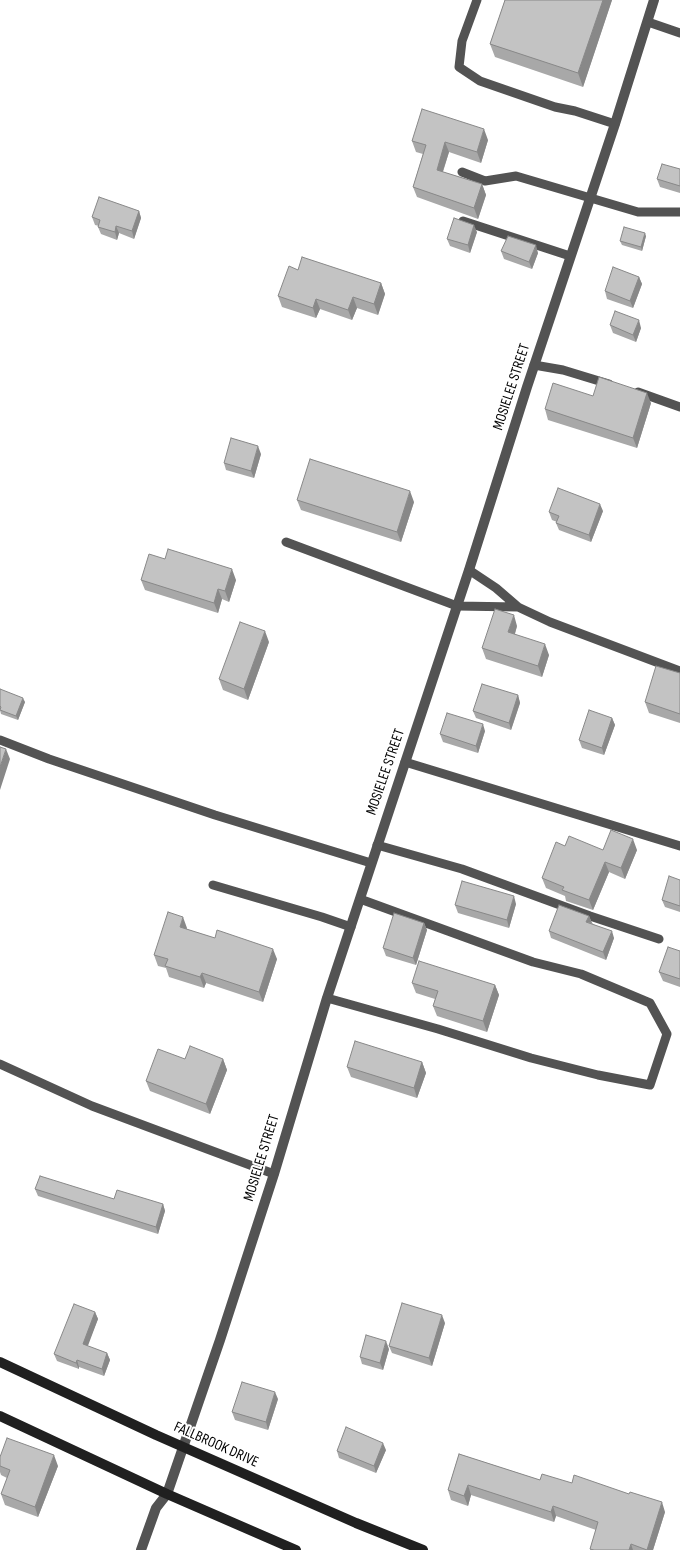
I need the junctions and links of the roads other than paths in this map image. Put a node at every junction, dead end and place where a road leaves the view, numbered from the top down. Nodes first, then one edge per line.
1 (477, 0) edge
2 (654, 0) edge
3 (648, 22) junction
4 (680, 33) edge
5 (616, 124) junction
6 (462, 172) dead end
7 (590, 198) junction
8 (680, 212) edge
9 (456, 218) edge
10 (570, 256) junction
11 (534, 365) junction
12 (620, 387) edge
13 (630, 390) edge
14 (680, 406) edge
15 (286, 542) dead end
16 (469, 570) junction
17 (458, 606) junction
18 (518, 607) junction
19 (680, 671) edge
20 (0, 740) edge
21 (405, 762) junction
22 (377, 845) junction
23 (680, 846) edge
24 (371, 863) junction
25 (213, 885) dead end
26 (360, 899) junction
27 (350, 928) junction
28 (659, 939) dead end
29 (327, 998) junction
30 (0, 1064) edge
31 (274, 1174) junction
32 (0, 1362) edge
33 (0, 1416) edge
34 (183, 1446) junction
35 (167, 1494) junction
36 (141, 1550) edge
37 (296, 1550) edge
38 (423, 1550) edge

1 - 5 lane
2 - 3 street, MOSIELEE STREET
3 - 4 lane
3 - 5 street, MOSIELEE STREET
5 - 7 street, MOSIELEE STREET
6 - 7 lane
7 - 8 lane
7 - 10 street, MOSIELEE STREET
9 - 10 lane
10 - 11 street, MOSIELEE STREET
11 - 12 lane
11 - 16 street, MOSIELEE STREET
13 - 14 lane
15 - 17 lane
16 - 17 street, MOSIELEE STREET
16 - 18 lane
17 - 18 lane
17 - 21 street, MOSIELEE STREET
18 - 19 lane
20 - 24 lane
21 - 22 street, MOSIELEE STREET
21 - 23 lane
22 - 24 street, MOSIELEE STREET
22 - 28 lane
24 - 26 street, MOSIELEE STREET
25 - 27 lane
26 - 27 street, MOSIELEE STREET
26 - 29 lane
27 - 29 street, MOSIELEE STREET
29 - 31 street, MOSIELEE STREET
30 - 31 lane
31 - 34 street, MOSIELEE STREET
32 - 34 main road, FALLBROOK DRIVE
33 - 35 main road
34 - 35 street, MOSIELEE STREET
34 - 38 main road, FALLBROOK DRIVE
35 - 36 street, MOSIELEE STREET
35 - 37 main road

